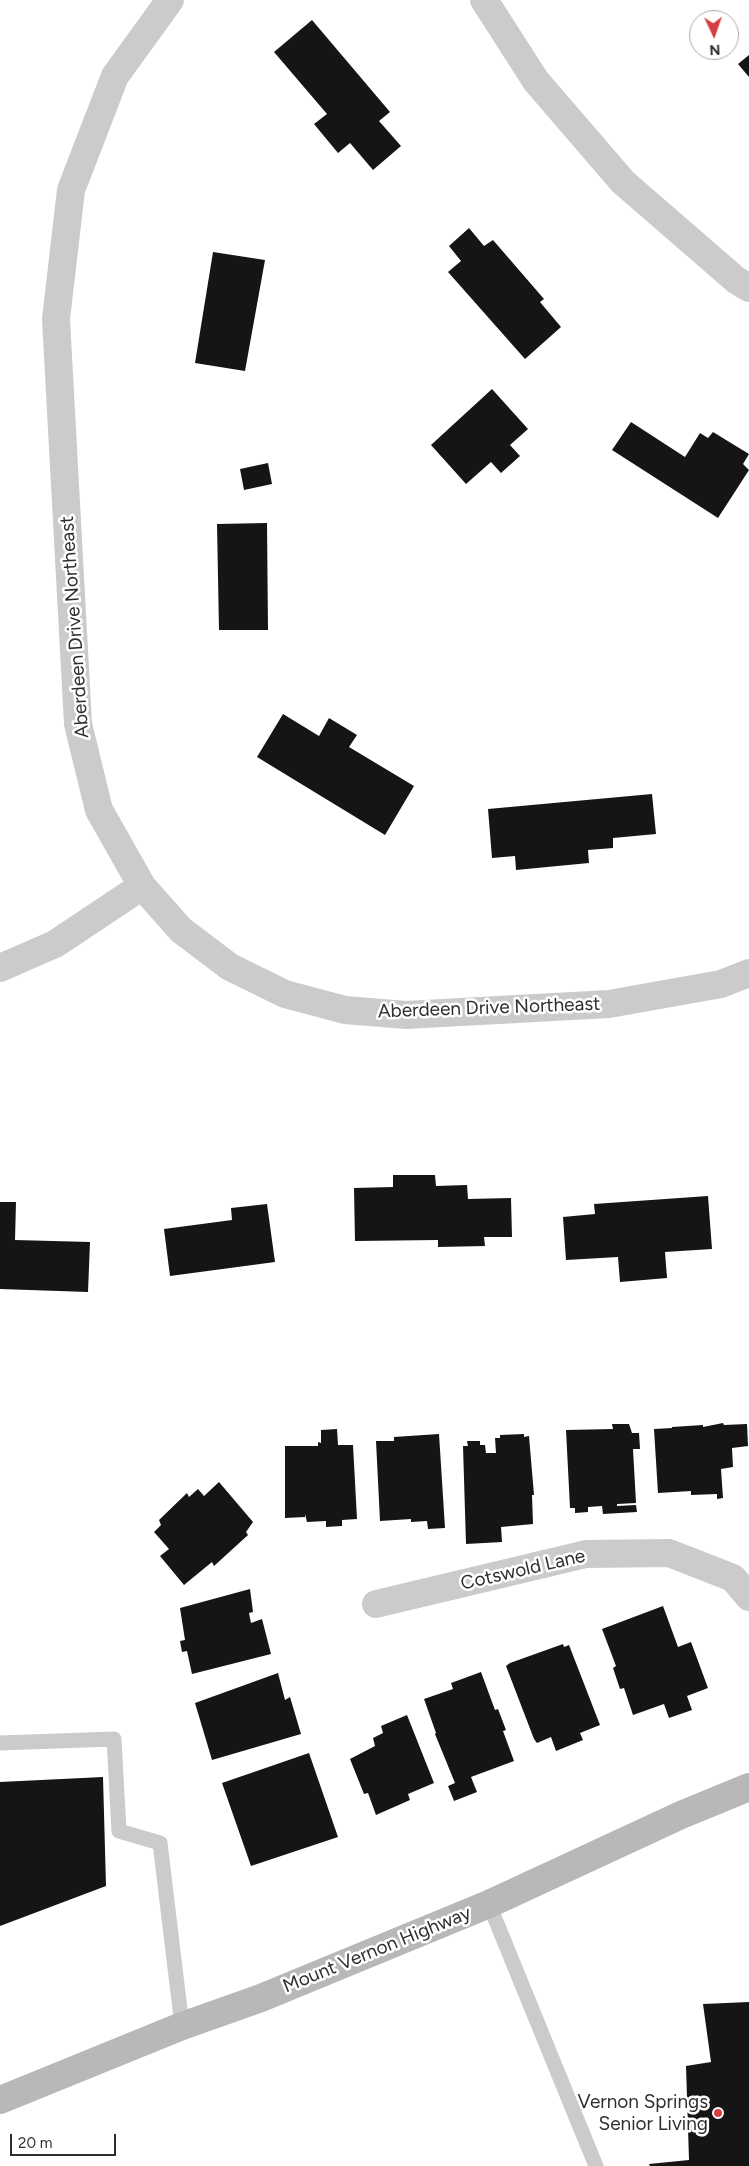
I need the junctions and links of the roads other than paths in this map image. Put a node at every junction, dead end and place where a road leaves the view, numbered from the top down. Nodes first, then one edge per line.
1 (170, 0) edge
2 (484, 0) edge
3 (749, 288) edge
4 (142, 886) junction
5 (0, 968) edge
6 (749, 973) edge
7 (749, 1597) edge
8 (376, 1604) dead end
9 (0, 1743) edge
10 (749, 1787) edge
11 (489, 1904) junction
12 (182, 2026) junction
13 (0, 2100) edge
14 (596, 2166) edge

1 - 4 street, Aberdeen Drive Northeast
2 - 3 street
4 - 5 street
4 - 6 street, Aberdeen Drive Northeast
7 - 8 street, Cotswold Lane
9 - 12 lane
10 - 11 main road, Mount Vernon Highway
11 - 12 main road, Mount Vernon Highway
11 - 14 lane
12 - 13 main road, Mount Vernon Highway

